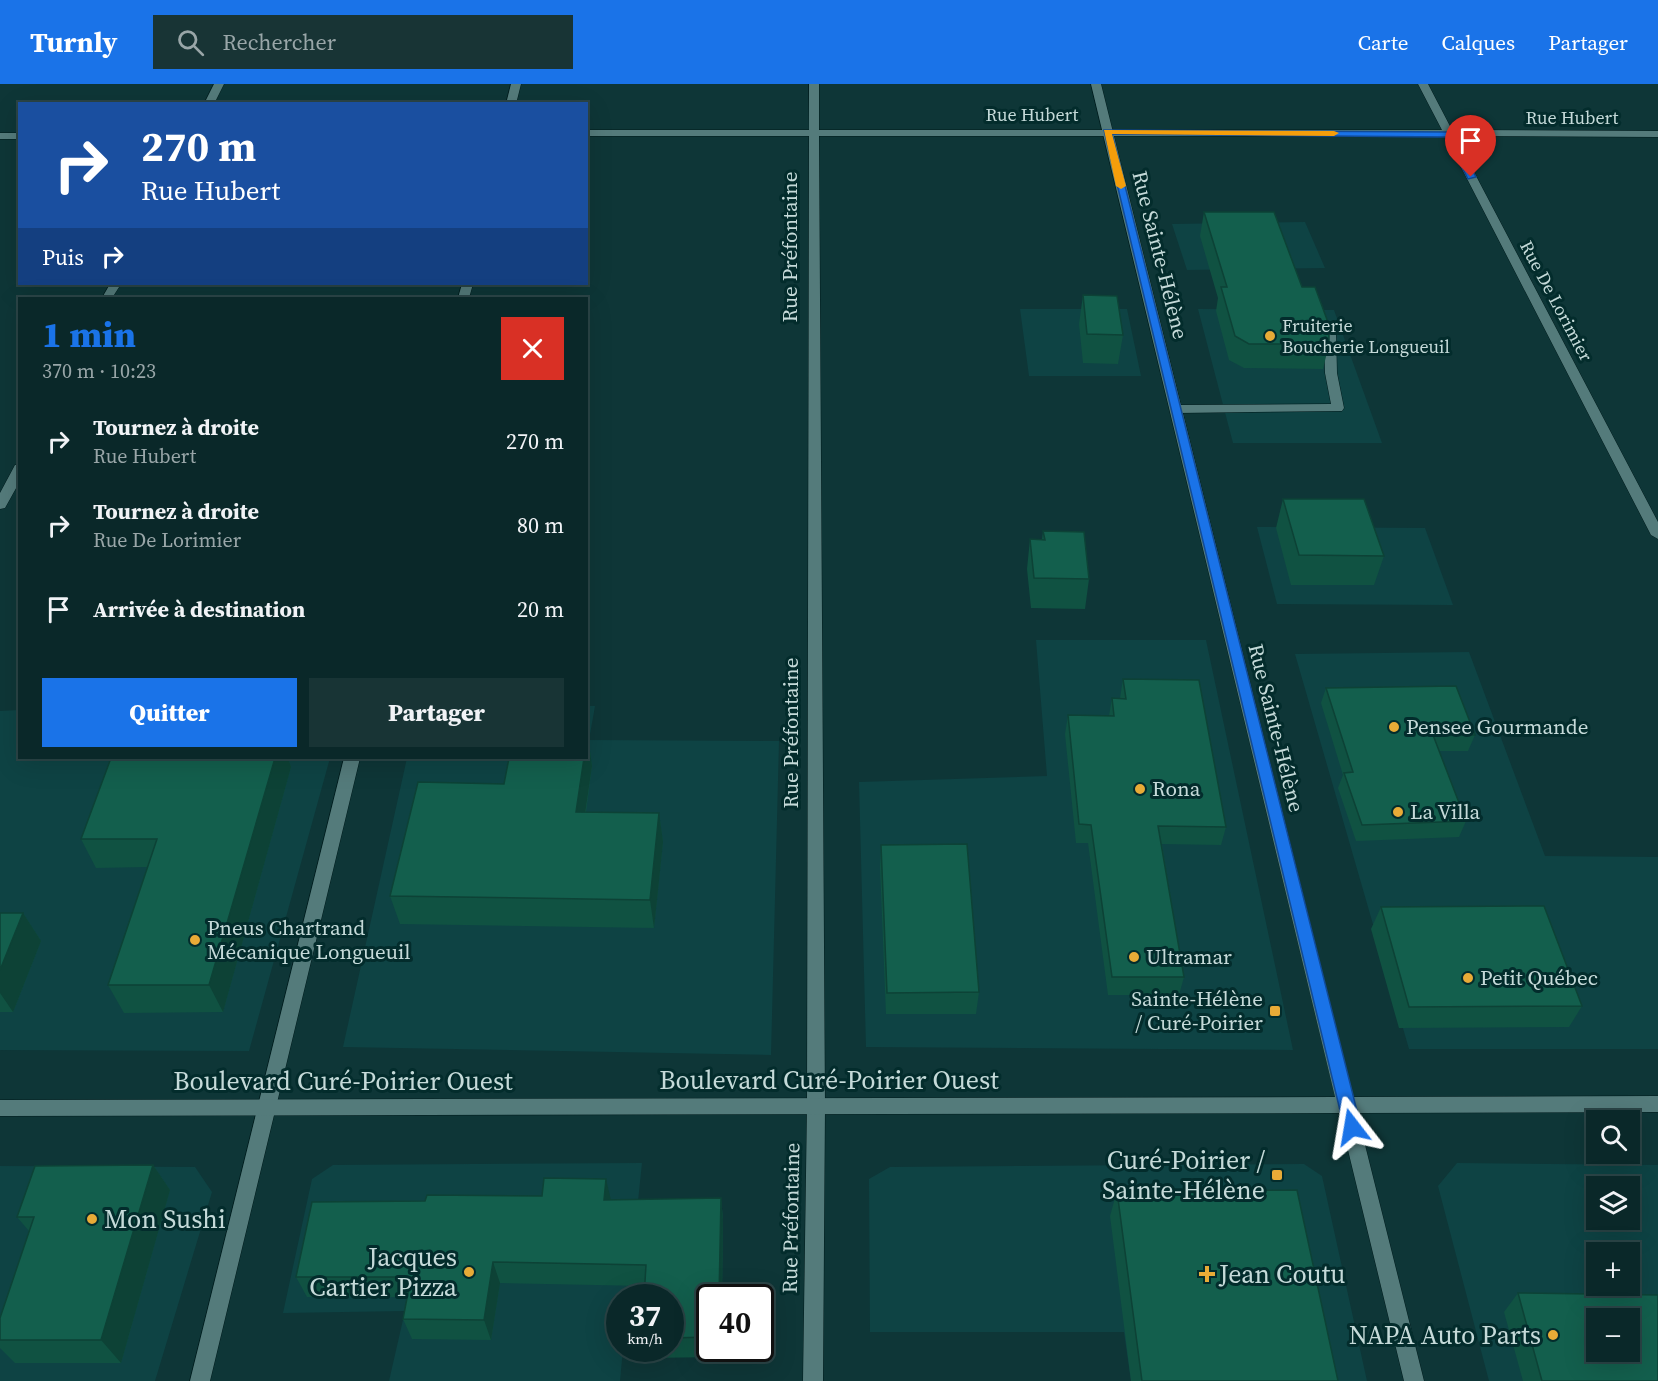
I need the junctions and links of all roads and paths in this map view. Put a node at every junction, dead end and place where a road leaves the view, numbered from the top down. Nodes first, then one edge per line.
1 (219, 84) edge
2 (516, 84) edge
3 (814, 84) edge
4 (1096, 84) edge
5 (1423, 84) edge
6 (210, 102) edge
7 (512, 102) edge
8 (1107, 132) junction
9 (814, 133) junction
10 (588, 134) edge
11 (1658, 134) edge
12 (1449, 135) junction
13 (0, 136) edge
14 (18, 136) edge
15 (1329, 333) edge
16 (1177, 409) junction
17 (18, 472) edge
18 (0, 505) edge
19 (1658, 535) edge
20 (352, 759) edge
21 (1347, 1104) junction
22 (1658, 1104) edge
23 (816, 1106) junction
24 (268, 1107) junction
25 (0, 1108) edge
26 (200, 1381) edge
27 (813, 1381) edge
28 (1414, 1381) edge

1 - 6 street
2 - 7 street
3 - 9 street, Rue Préfontaine
4 - 8 street, Rue Sainte-Hélène
5 - 12 street, Rue De Lorimier
8 - 9 street, Rue Hubert
8 - 12 street, Rue Hubert
8 - 16 street, Rue Sainte-Hélène
9 - 10 street, Rue Hubert
9 - 23 street, Rue Préfontaine
11 - 12 street, Rue Hubert
12 - 19 street, Rue De Lorimier
13 - 14 street
15 - 16 street
16 - 21 street, Rue Sainte-Hélène
17 - 18 street
20 - 24 street
21 - 22 street, Boulevard Curé-Poirier Ouest
21 - 23 street, Boulevard Curé-Poirier Ouest
21 - 28 street, Rue Sainte-Hélène
23 - 24 street, Boulevard Curé-Poirier Ouest
23 - 27 street, Rue Préfontaine
24 - 25 street, Boulevard Curé-Poirier Ouest
24 - 26 street

